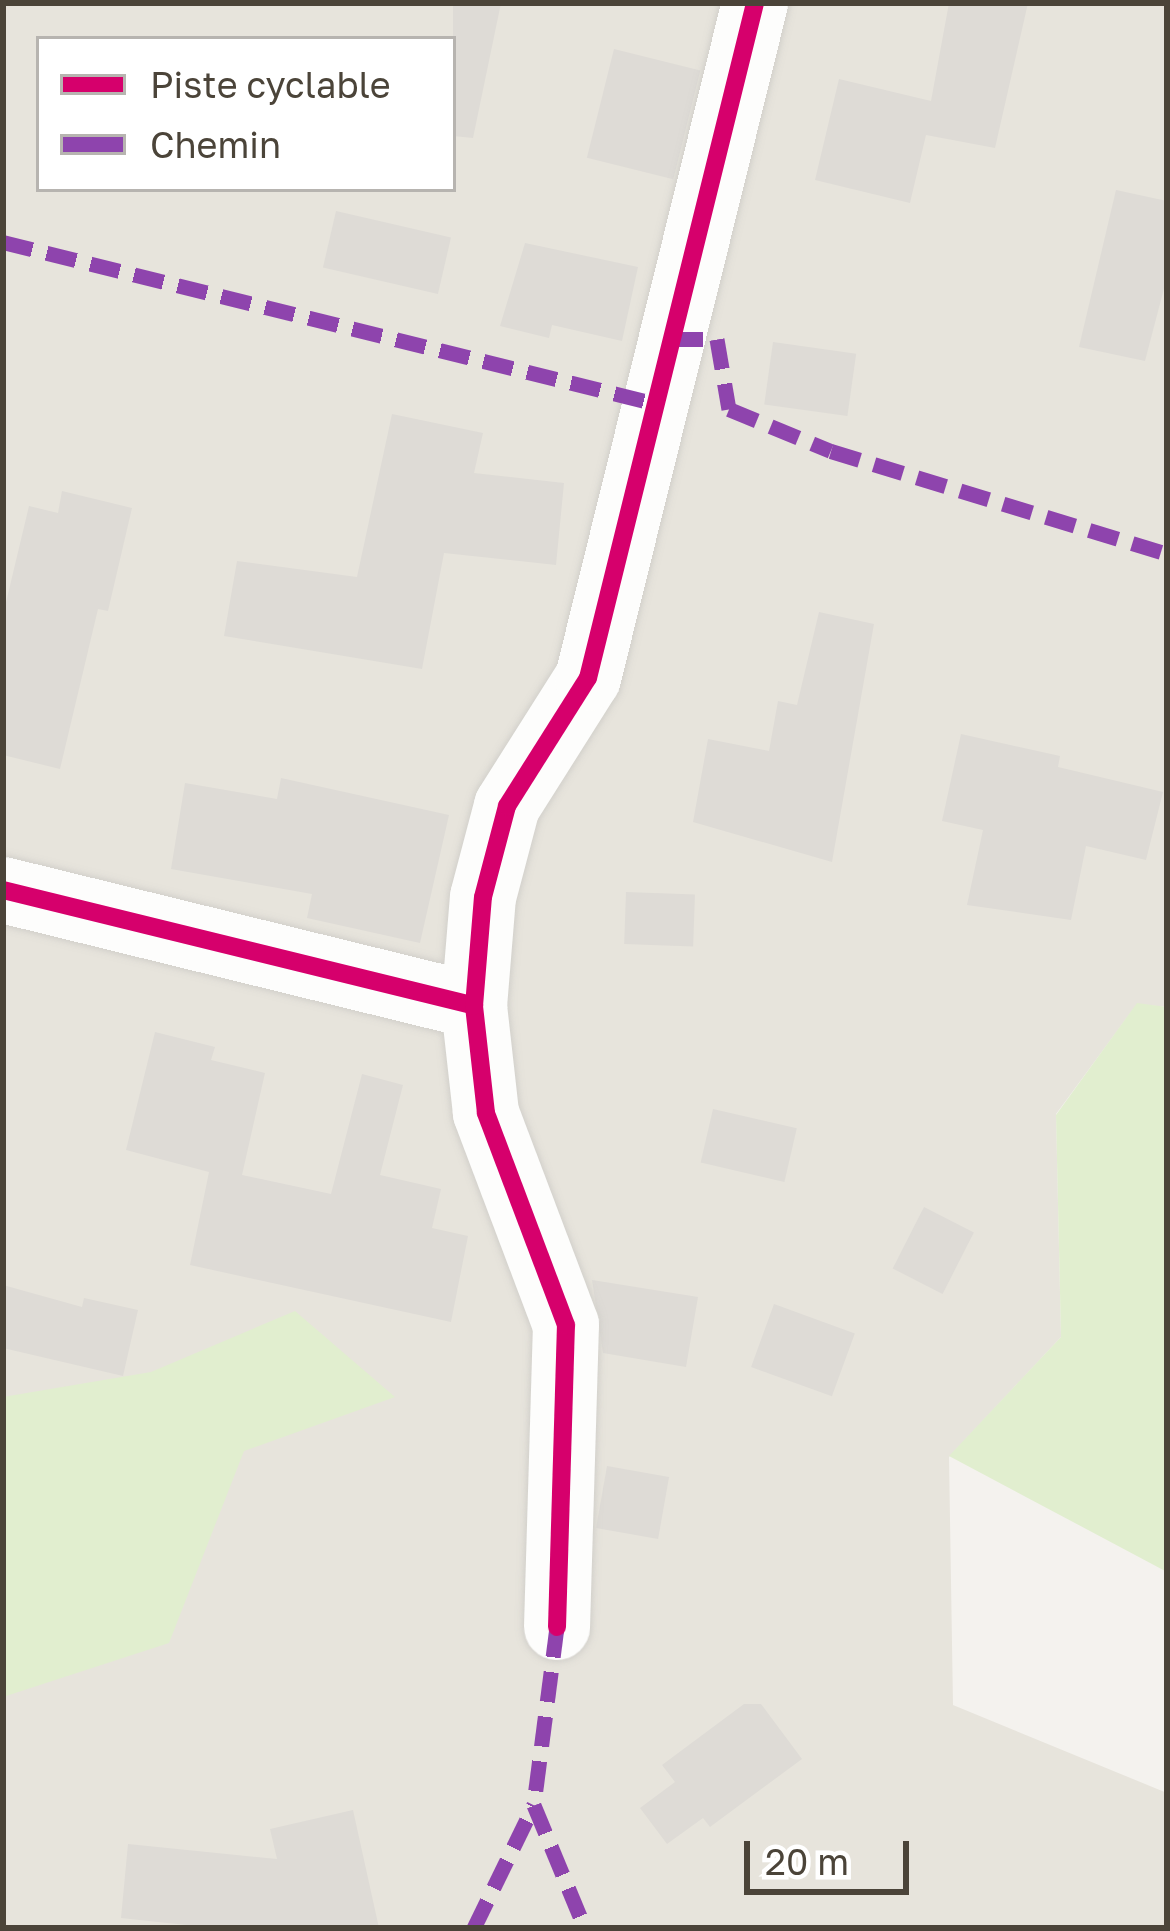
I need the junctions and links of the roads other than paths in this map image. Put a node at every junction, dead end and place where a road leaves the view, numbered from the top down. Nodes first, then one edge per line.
1 (755, 3) edge
2 (3, 890) edge
3 (474, 1006) junction
4 (557, 1628) dead end

1 - 3 street
2 - 3 street
3 - 4 street

